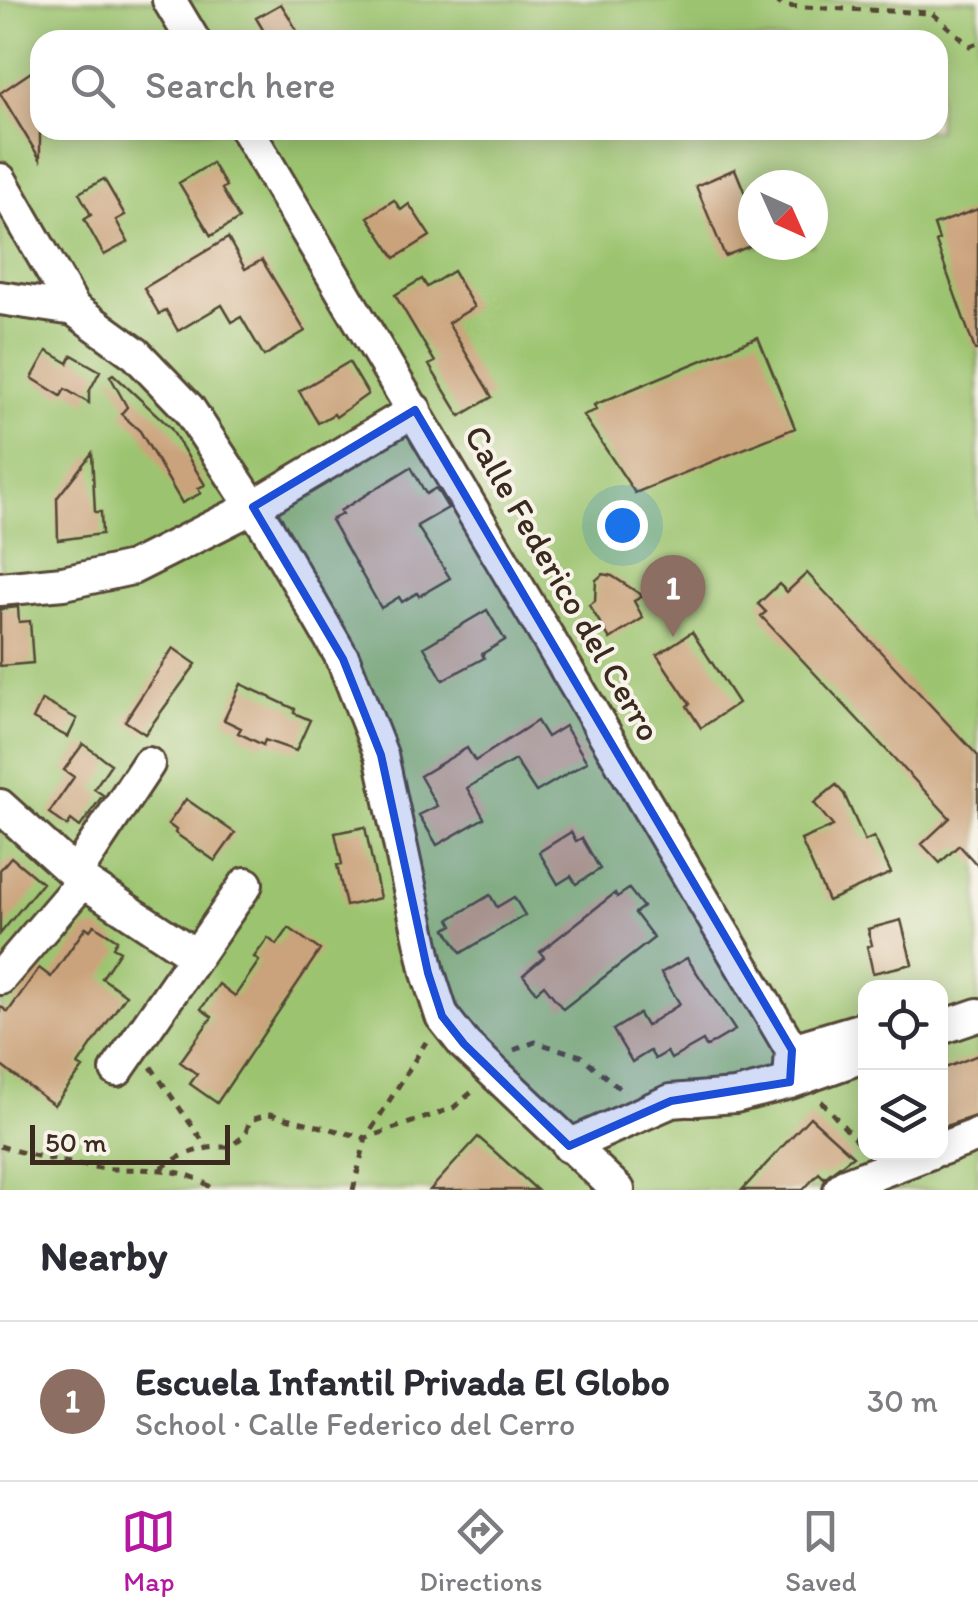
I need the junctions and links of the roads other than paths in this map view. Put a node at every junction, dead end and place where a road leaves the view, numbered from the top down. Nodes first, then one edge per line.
1 (170, 0) edge
2 (188, 30) edge
3 (254, 140) edge
4 (0, 180) edge
5 (0, 298) edge
6 (74, 309) junction
7 (415, 410) junction
8 (253, 507) junction
9 (0, 589) edge
10 (148, 764) dead end
11 (0, 806) edge
12 (79, 877) junction
13 (246, 884) dead end
14 (196, 956) junction
15 (0, 978) edge
16 (978, 993) edge
17 (948, 1002) edge
18 (978, 1015) edge
19 (948, 1025) edge
20 (858, 1033) edge
21 (858, 1057) edge
22 (126, 1058) road end
23 (799, 1068) junction
24 (978, 1135) edge
25 (569, 1146) junction
26 (948, 1146) edge
27 (910, 1160) edge
28 (618, 1190) edge
29 (840, 1190) edge

1 - 2 street
3 - 7 street, Calle Federico del Cerro
4 - 6 street
5 - 6 street
6 - 8 street
7 - 8 street
7 - 23 street, Calle Federico del Cerro
8 - 9 street
8 - 25 street
10 - 12 street
11 - 12 street
12 - 14 street
12 - 15 street
13 - 14 street
14 - 22 street
16 - 17 street
18 - 19 street
20 - 23 street
21 - 23 street
23 - 25 street
24 - 26 street
25 - 28 street
27 - 29 street

